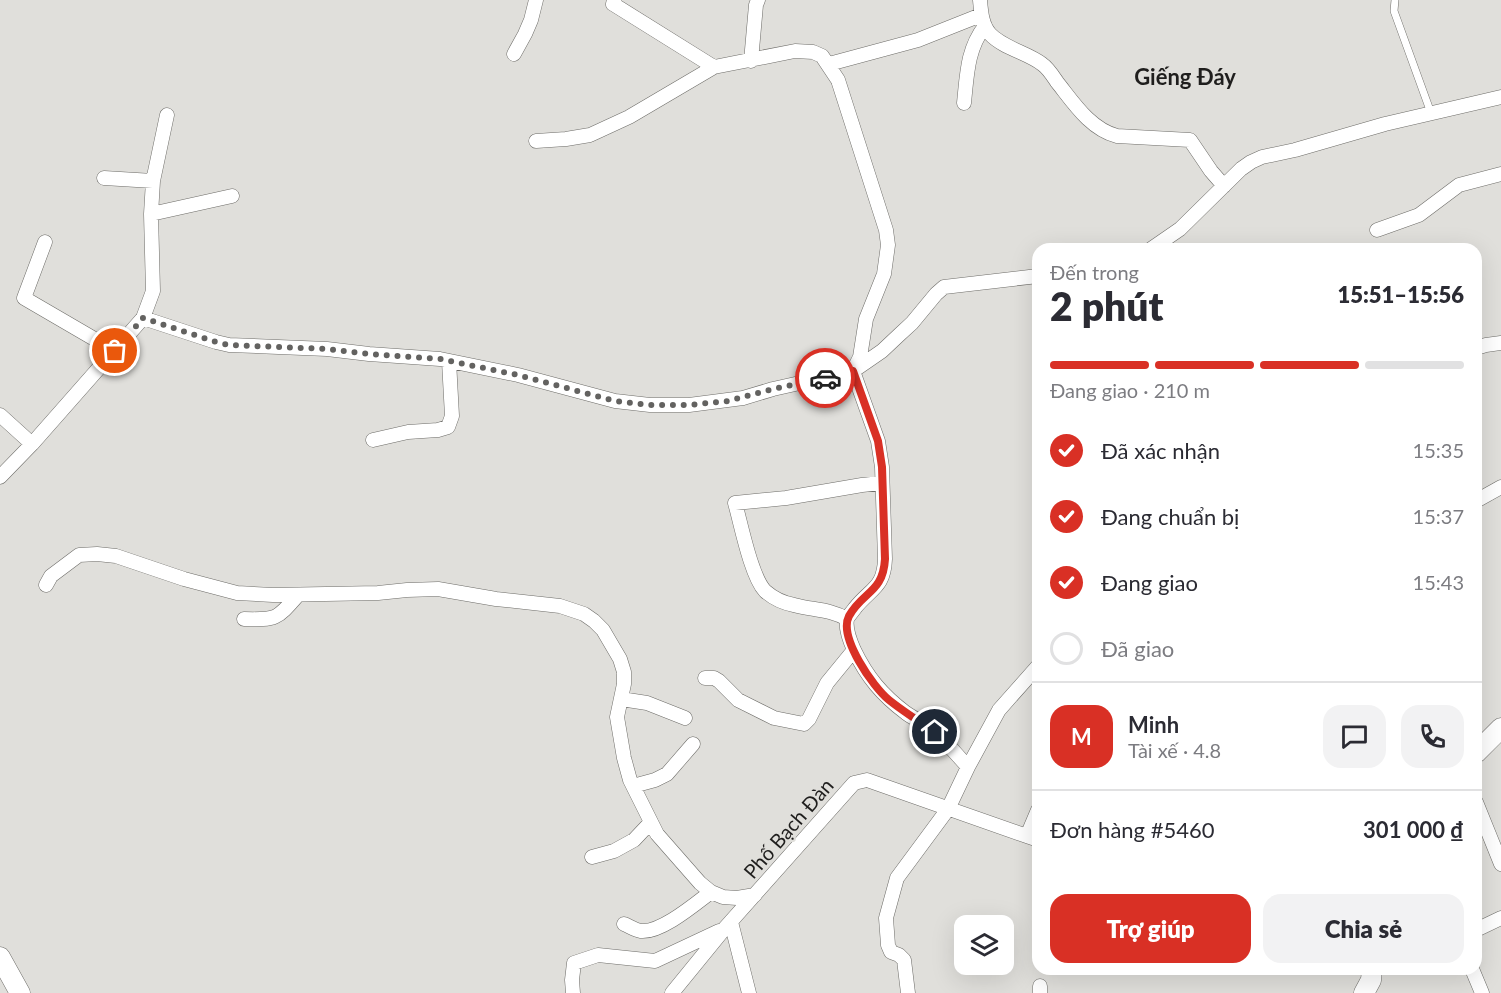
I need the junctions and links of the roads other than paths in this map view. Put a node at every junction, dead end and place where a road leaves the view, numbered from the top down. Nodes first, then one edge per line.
1 (536, 0) edge
2 (758, 0) edge
3 (980, 0) edge
4 (1395, 0) edge
5 (611, 1) edge
6 (983, 21) junction
7 (514, 54) dead end
8 (751, 61) junction
9 (829, 64) junction
10 (714, 67) junction
11 (1501, 97) edge
12 (964, 103) dead end
13 (1431, 113) junction
14 (167, 116) dead end
15 (536, 141) dead end
16 (1501, 174) edge
17 (104, 178) dead end
18 (153, 181) junction
19 (1224, 186) junction
20 (232, 196) dead end
21 (151, 214) junction
22 (1377, 230) dead end
23 (45, 242) dead end
24 (1160, 243) edge
25 (1032, 277) edge
26 (143, 318) junction
27 (1501, 343) edge
28 (1482, 346) edge
29 (115, 351) junction
30 (449, 361) junction
31 (853, 371) junction
32 (0, 415) edge
33 (373, 440) dead end
34 (32, 444) junction
35 (0, 477) edge
36 (881, 483) junction
37 (1501, 487) edge
38 (1482, 498) edge
39 (46, 585) dead end
40 (298, 595) junction
41 (244, 619) dead end
42 (848, 619) junction
43 (854, 650) junction
44 (1032, 673) edge
45 (705, 678) dead end
46 (621, 699) junction
47 (685, 718) dead end
48 (1501, 728) edge
49 (693, 744) dead end
50 (1482, 747) edge
51 (968, 767) junction
52 (633, 786) junction
53 (948, 809) junction
54 (1482, 817) edge
55 (651, 822) junction
56 (1032, 838) edge
57 (592, 857) dead end
58 (1501, 864) edge
59 (711, 892) junction
60 (755, 895) junction
61 (1501, 918) edge
62 (624, 924) dead end
63 (728, 925) junction
64 (1482, 927) edge
65 (0, 957) edge
66 (1474, 975) edge
67 (20, 993) edge
68 (573, 993) edge
69 (672, 993) edge
70 (749, 993) edge
71 (908, 993) edge
72 (1482, 993) edge

1 - 7 street
2 - 8 street
3 - 6 street
4 - 13 lane
5 - 10 street
6 - 9 street
6 - 12 street
6 - 19 street
8 - 9 street
8 - 10 street
9 - 31 street
10 - 15 street
11 - 13 street
13 - 19 street
14 - 18 street
16 - 22 street
17 - 18 street
18 - 21 street
19 - 24 street
20 - 21 street
21 - 26 street
23 - 29 street
25 - 31 street
26 - 29 street
26 - 30 street
27 - 28 street
29 - 34 street
30 - 31 street
30 - 33 street
31 - 36 street
32 - 34 street
34 - 35 street
36 - 42 street
36 - 42 street
37 - 38 street
39 - 40 street
40 - 41 street
40 - 46 street
42 - 43 street
43 - 45 street
43 - 51 street
44 - 51 street
46 - 47 street
46 - 52 street
48 - 50 main road
49 - 52 street
51 - 53 street
52 - 55 street
53 - 56 street, Phố Bạch Đàn
53 - 60 street, Phố Bạch Đàn
53 - 71 street
54 - 58 street
55 - 57 street
55 - 59 street
59 - 60 street
59 - 62 street
60 - 63 street, Phố Bạch Đàn
61 - 64 street
63 - 68 street
63 - 69 street, Phố Bạch Đàn
63 - 70 street
65 - 67 main road
66 - 72 street

